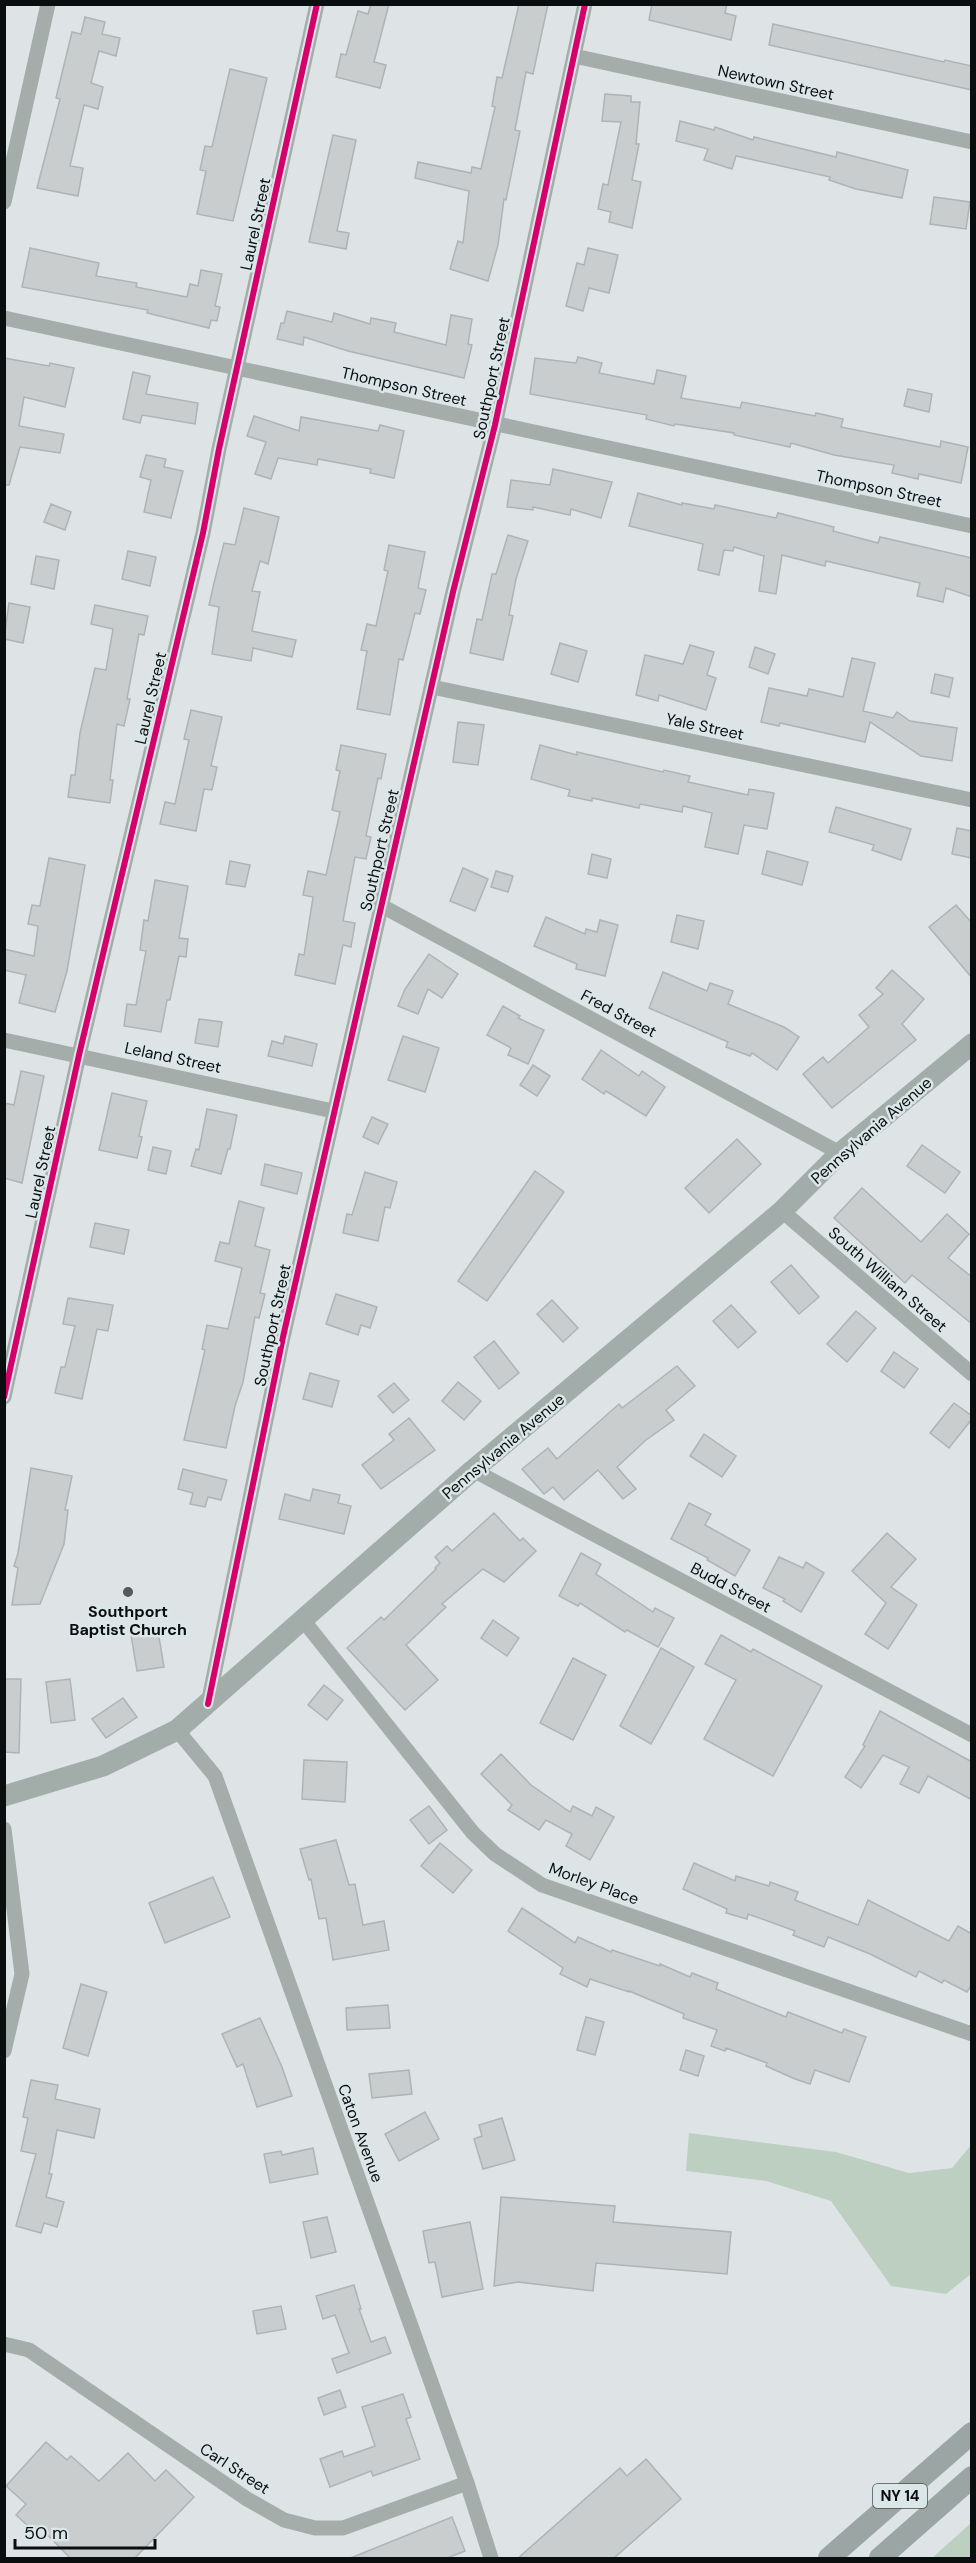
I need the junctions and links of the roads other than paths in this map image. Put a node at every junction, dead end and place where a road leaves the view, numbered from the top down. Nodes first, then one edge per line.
1 (48, 4) edge
2 (317, 4) edge
3 (585, 4) edge
4 (574, 56) junction
5 (972, 142) edge
6 (4, 202) edge
7 (4, 318) edge
8 (238, 368) junction
9 (495, 425) junction
10 (972, 526) edge
11 (432, 687) junction
12 (972, 800) edge
13 (380, 905) junction
14 (4, 1040) edge
15 (972, 1044) edge
16 (79, 1055) junction
17 (333, 1111) junction
18 (840, 1153) junction
19 (782, 1211) junction
20 (972, 1374) edge
21 (4, 1397) edge
22 (473, 1470) junction
23 (303, 1620) junction
24 (208, 1704) junction
25 (177, 1730) junction
26 (972, 1735) edge
27 (4, 1796) edge
28 (4, 1829) edge
29 (972, 2034) edge
30 (4, 2051) edge
31 (4, 2344) edge
32 (972, 2433) edge
33 (972, 2477) edge
34 (467, 2483) junction
35 (491, 2559) edge
36 (829, 2559) edge
37 (880, 2559) edge

1 - 6 street
2 - 8 street, Laurel Street
3 - 4 street, Southport Street
4 - 5 street, Newtown Street
4 - 9 street, Southport Street
7 - 8 street, Thompson Street
8 - 9 street, Thompson Street
8 - 16 street, Laurel Street
9 - 10 street, Thompson Street
9 - 11 street, Southport Street
11 - 12 street, Yale Street
11 - 13 street, Southport Street
13 - 17 street, Southport Street
13 - 18 street, Fred Street
14 - 16 street, Leland Street
15 - 18 main road, Pennsylvania Avenue
16 - 17 street, Leland Street
16 - 21 street, Laurel Street
17 - 24 street, Southport Street
18 - 19 main road, Pennsylvania Avenue
19 - 20 street, South William Street
19 - 22 main road, Pennsylvania Avenue
22 - 23 main road, Pennsylvania Avenue
22 - 26 street, Budd Street
23 - 24 main road, Pennsylvania Avenue
23 - 29 street, Morley Place
24 - 25 main road, Pennsylvania Avenue
25 - 27 main road, Pennsylvania Avenue
25 - 34 street, Caton Avenue
28 - 30 street
31 - 34 street, Carl Street
32 - 36 main road, NY 14
33 - 37 main road, NY 14
34 - 35 street, Caton Avenue

